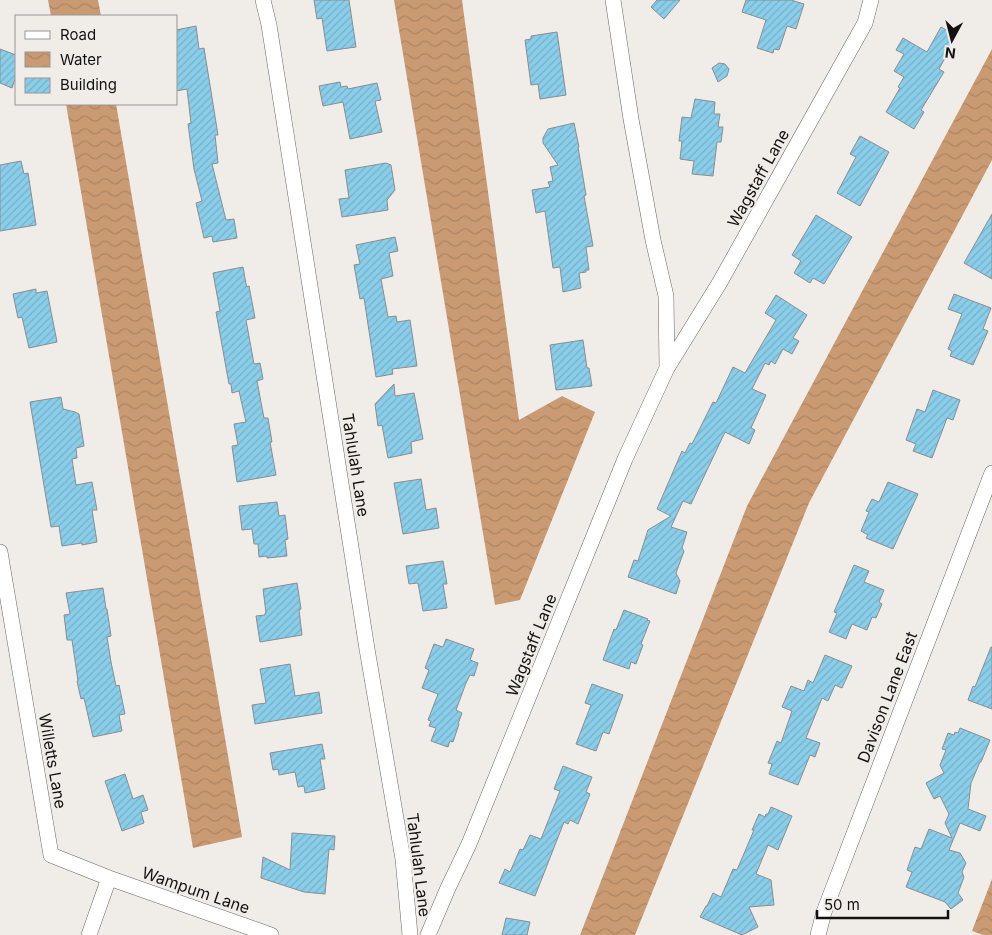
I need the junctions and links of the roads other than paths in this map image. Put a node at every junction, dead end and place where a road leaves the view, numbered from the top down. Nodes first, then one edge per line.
1 (263, 0) edge
2 (613, 0) edge
3 (871, 0) edge
4 (667, 368) junction
5 (992, 473) edge
6 (0, 552) edge
7 (109, 878) junction
8 (89, 935) edge
9 (272, 935) edge
10 (410, 935) edge
11 (428, 935) edge
12 (818, 935) edge

1 - 10 street, Tahlulah Lane
2 - 4 street, Wagstaff Lane
3 - 4 street, Wagstaff Lane
4 - 11 street, Wagstaff Lane
5 - 12 street, Davison Lane East
6 - 7 street, Willetts Lane
7 - 8 street
7 - 9 street, Wampum Lane

